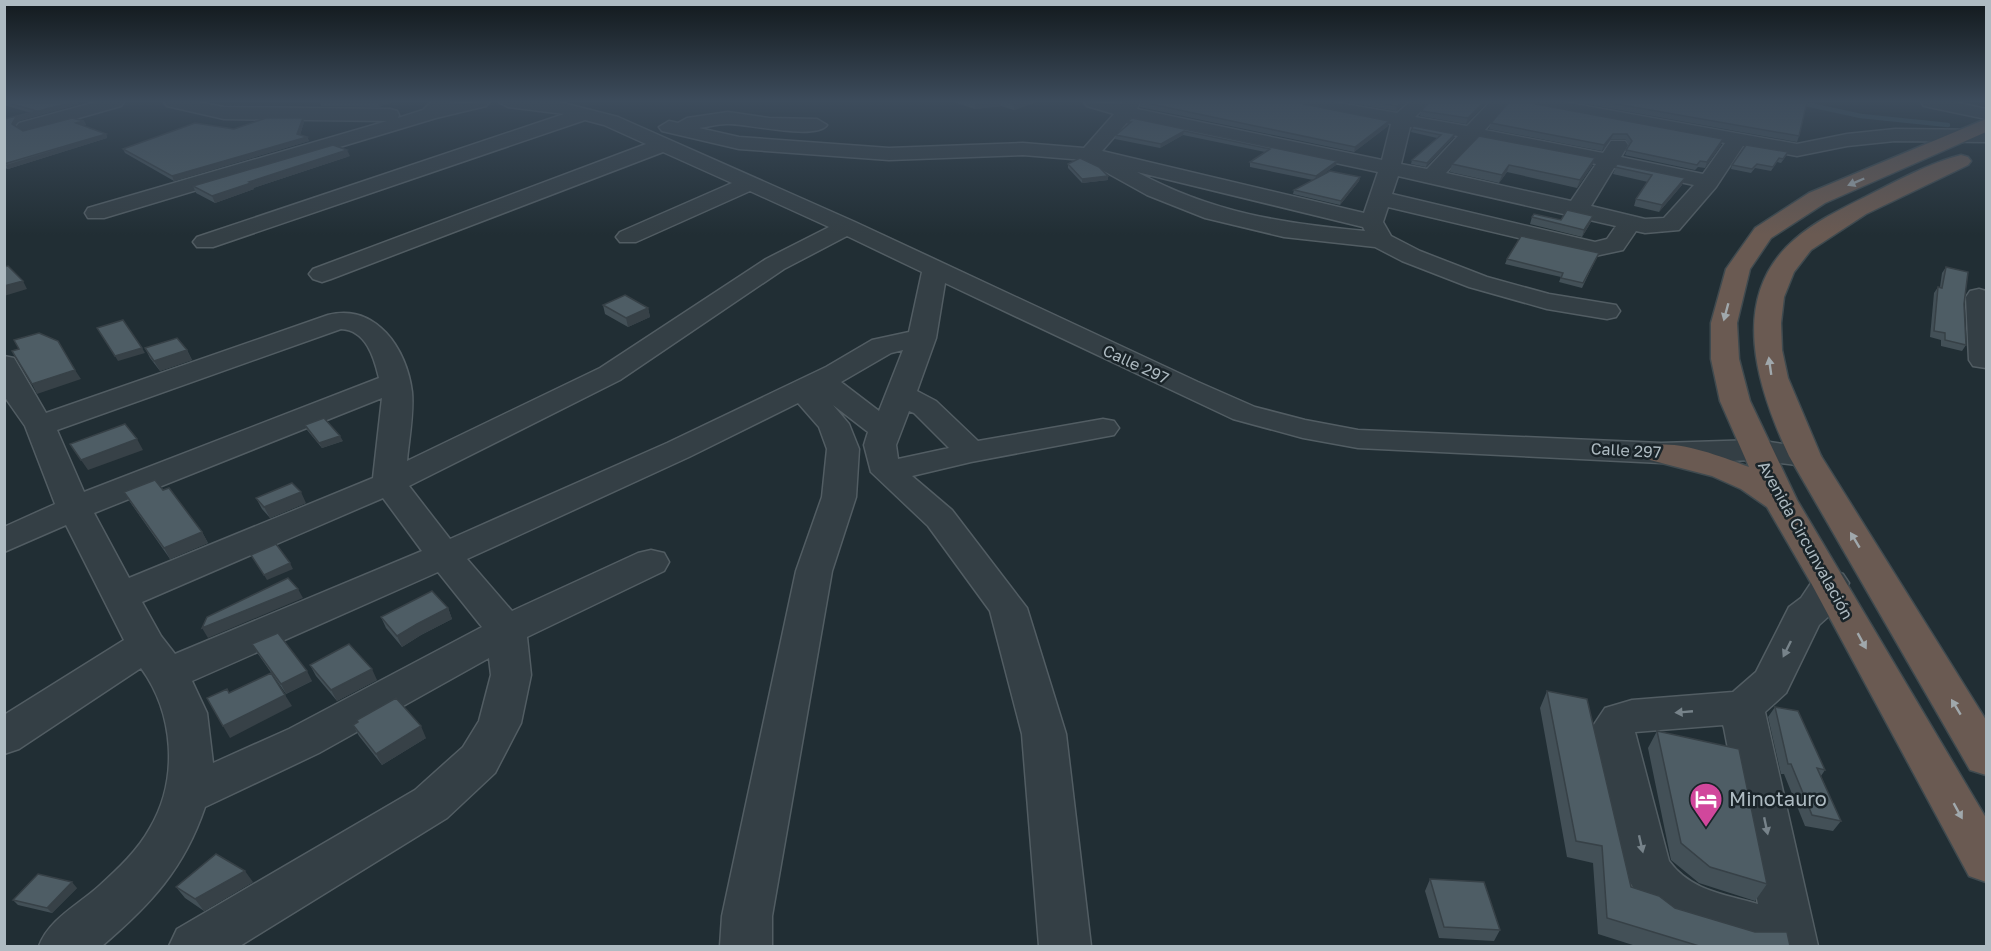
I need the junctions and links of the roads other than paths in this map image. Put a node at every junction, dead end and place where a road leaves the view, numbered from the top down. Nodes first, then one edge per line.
1 (317, 146) edge
2 (489, 146) edge
3 (639, 146) edge
4 (687, 146) edge
5 (784, 146) edge
6 (1095, 146) edge
7 (1297, 146) edge
8 (1395, 146) edge
9 (1458, 146) edge
10 (1538, 146) edge
11 (1584, 146) edge
12 (1617, 146) edge
13 (1733, 146) edge
14 (1775, 146) edge
15 (1815, 146) edge
16 (1934, 146) edge
17 (1950, 146) edge
18 (1089, 154) junction
19 (1606, 160) junction
20 (1390, 168) junction
21 (157, 175) edge
22 (1431, 177) junction
23 (1708, 182) junction
24 (751, 183) junction
25 (182, 188) junction
26 (1504, 192) junction
27 (1379, 198) junction
28 (1577, 210) junction
29 (96, 213) dead end
30 (1629, 223) junction
31 (847, 227) junction
32 (1376, 231) junction
33 (628, 237) dead end
34 (205, 242) dead end
35 (935, 270) junction
36 (322, 274) dead end
37 (1986, 299) edge
38 (1607, 311) dead end
39 (922, 338) junction
40 (1983, 346) edge
41 (4, 364) edge
42 (395, 382) junction
43 (812, 385) junction
44 (900, 394) junction
45 (22, 412) edge
46 (1103, 428) dead end
47 (884, 430) junction
48 (1756, 450) junction
49 (971, 452) junction
50 (1661, 453) junction
51 (1805, 456) junction
52 (886, 472) junction
53 (389, 483) junction
54 (1780, 500) junction
55 (74, 508) junction
56 (4, 541) edge
57 (445, 555) junction
58 (651, 562) dead end
59 (1830, 584) junction
60 (122, 596) junction
61 (507, 631) junction
62 (157, 659) junction
63 (1743, 707) junction
64 (4, 737) edge
65 (1986, 757) edge
66 (186, 795) junction
67 (1986, 861) edge
68 (1790, 941) edge
69 (65, 946) edge
70 (195, 946) edge
71 (746, 946) edge
72 (1065, 946) edge

1 - 25 street
2 - 34 street
3 - 36 street
4 - 24 street, Calle 297
5 - 18 street
6 - 18 street
7 - 20 street
8 - 20 street
9 - 22 street
10 - 26 street
11 - 19 street
12 - 19 street
13 - 23 street
14 - 15 street
16 -> 48 highway, Avenida Circunvalación
51 -> 17 highway
18 - 32 street
19 - 23 street
19 - 28 street
20 - 22 street
20 - 27 street
21 - 25 street
22 - 26 street
23 - 30 street
24 - 31 street, Calle 297
24 - 33 street
25 - 29 street
26 - 28 street
27 - 30 street
27 - 32 street
28 - 30 street
31 - 35 street, Calle 297
31 - 53 street
32 - 38 street
35 - 39 street
35 - 50 street, Calle 297
37 - 40 street
39 - 43 street
39 - 44 street
41 - 45 street
42 - 45 street
42 - 53 street
42 - 55 street
43 - 47 street
43 - 57 street
43 - 71 street
44 - 47 street
44 - 49 street
45 - 55 street
46 - 49 street
47 - 52 street
48 - 50 street, Calle 297
48 - 51 street, Calle 297
48 - 54 highway, Avenida Circunvalación
49 - 52 street
50 - 54 highway
65 -> 51 highway
52 - 72 street
53 - 57 street
53 - 60 street
54 - 59 highway, Avenida Circunvalación
55 - 56 street
55 - 60 street
57 - 61 street
57 - 62 street
58 - 61 street
59 -> 63 street
59 -> 67 highway, Avenida Circunvalación
60 - 62 street
61 - 66 street
61 - 70 street
62 - 64 street
62 - 66 street
63 -> 68 street
63 -> 68 street
66 - 69 street

